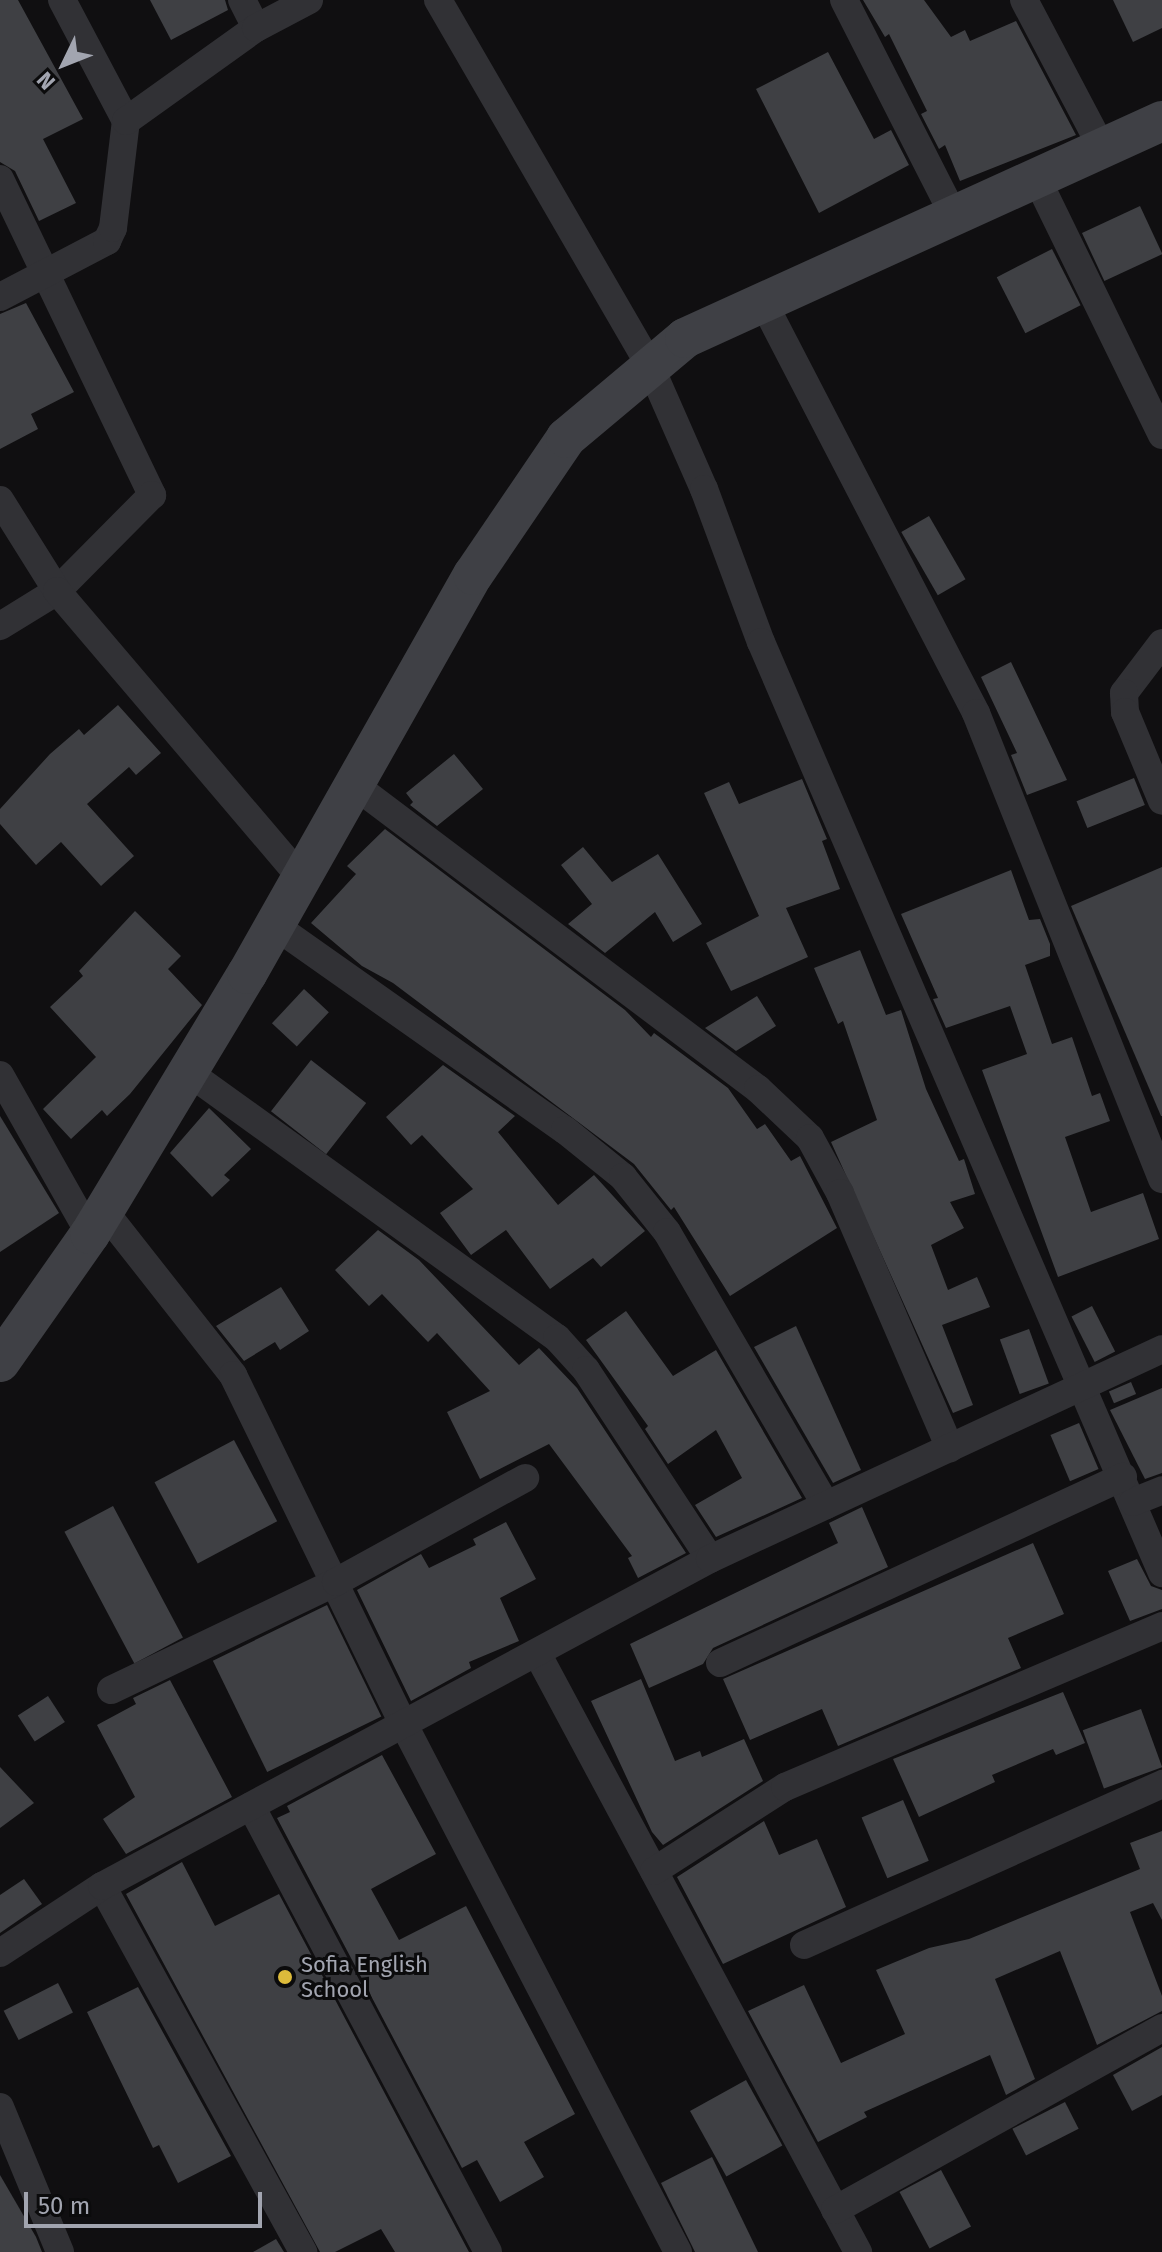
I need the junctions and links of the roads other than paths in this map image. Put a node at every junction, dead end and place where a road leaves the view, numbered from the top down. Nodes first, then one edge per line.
1 (62, 0) edge
2 (242, 0) edge
3 (309, 0) edge
4 (438, 0) edge
5 (844, 0) edge
6 (1024, 0) edge
7 (256, 28) junction
8 (126, 121) junction
9 (1162, 121) edge
10 (1102, 148) junction
11 (1036, 177) junction
12 (0, 179) edge
13 (953, 214) junction
14 (46, 276) junction
15 (0, 297) edge
16 (762, 300) junction
17 (649, 364) junction
18 (1162, 435) edge
19 (0, 500) edge
20 (57, 591) junction
21 (0, 626) edge
22 (1162, 643) edge
23 (353, 784) junction
24 (1162, 801) edge
25 (300, 877) junction
26 (274, 925) junction
27 (188, 1072) junction
28 (0, 1075) edge
29 (1162, 1179) edge
30 (97, 1222) junction
31 (1162, 1349) edge
32 (0, 1362) edge
33 (1084, 1385) junction
34 (950, 1448) junction
35 (525, 1478) dead end
36 (1128, 1490) junction
37 (1162, 1490) edge
38 (826, 1505) junction
39 (710, 1559) junction
40 (1162, 1573) edge
41 (336, 1582) junction
42 (1162, 1626) edge
43 (537, 1653) junction
44 (720, 1663) dead end
45 (111, 1690) dead end
46 (404, 1725) junction
47 (1162, 1784) edge
48 (251, 1806) junction
49 (654, 1871) junction
50 (102, 1886) junction
51 (804, 1945) dead end
52 (0, 1953) edge
53 (1162, 2028) edge
54 (0, 2107) edge
55 (835, 2210) junction
56 (60, 2252) edge
57 (303, 2252) edge
58 (488, 2252) edge
59 (678, 2252) edge
60 (858, 2252) edge

1 - 8 street
2 - 7 street
3 - 7 street
4 - 17 street
5 - 13 street
6 - 10 street
7 - 8 street
8 - 14 street
9 - 10 street
10 - 11 street
11 - 13 street
11 - 18 street
12 - 14 street
13 - 16 street
14 - 15 street
14 - 20 street
16 - 17 street
16 - 29 street
17 - 23 street
17 - 33 street
19 - 20 street
20 - 21 street
20 - 25 street
22 - 24 street
23 - 25 street
23 - 34 street
25 - 26 street
26 - 27 street
26 - 38 street
27 - 30 street
27 - 39 street
28 - 30 street
30 - 32 street
30 - 41 street
31 - 33 street
33 - 34 street
33 - 36 street
34 - 38 street
35 - 41 street
36 - 37 street
36 - 40 street
36 - 44 street
38 - 39 street
39 - 43 street
41 - 45 street
41 - 46 street
42 - 49 street
43 - 46 street
43 - 49 street
46 - 48 street
46 - 59 street
47 - 51 street
48 - 50 street
48 - 58 street
49 - 55 street
50 - 52 street
50 - 57 street
53 - 55 street
54 - 56 street
55 - 60 street

